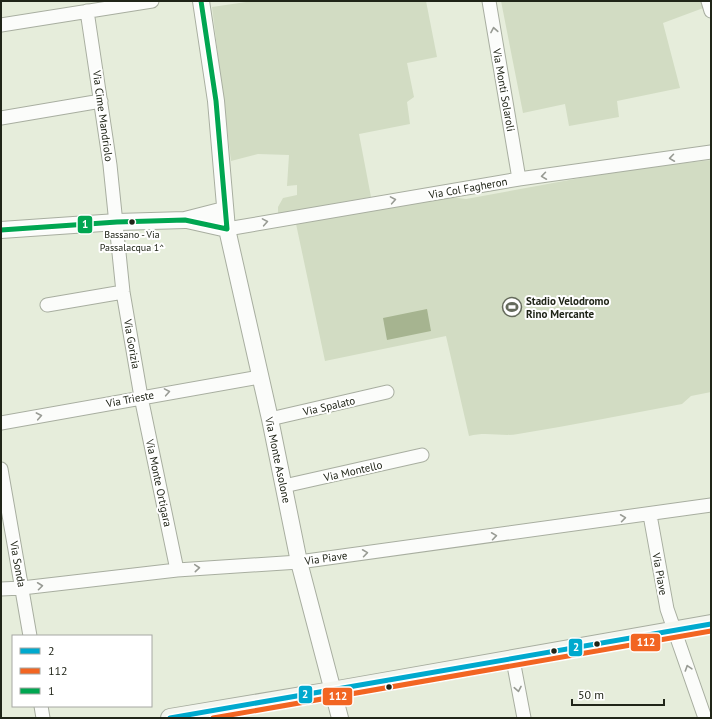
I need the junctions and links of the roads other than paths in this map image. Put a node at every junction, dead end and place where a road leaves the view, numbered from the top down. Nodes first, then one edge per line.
1 (152, 1) edge
2 (202, 1) edge
3 (488, 1) edge
4 (708, 1) edge
5 (87, 11) junction
6 (711, 11) edge
7 (1, 25) edge
8 (101, 101) junction
9 (1, 118) edge
10 (711, 152) edge
11 (519, 179) junction
12 (224, 210) junction
13 (185, 220) junction
14 (117, 222) junction
15 (227, 229) junction
16 (1, 230) edge
17 (123, 292) junction
18 (46, 305) dead end
19 (260, 377) junction
20 (387, 392) dead end
21 (141, 397) junction
22 (270, 419) junction
23 (1, 423) edge
24 (422, 455) dead end
25 (1, 469) edge
26 (284, 486) junction
27 (711, 505) edge
28 (650, 515) junction
29 (299, 562) junction
30 (177, 570) junction
31 (22, 588) junction
32 (1, 589) edge
33 (711, 624) edge
34 (675, 632) junction
35 (30, 635) edge
36 (513, 660) junction
37 (332, 691) junction
38 (41, 707) edge
39 (180, 717) edge
40 (43, 718) edge
41 (340, 718) edge
42 (524, 718) edge
43 (704, 718) edge

1 - 5 street
2 - 12 street, Via Monte Asolone
11 -> 3 street, Via Monti Solaroli
4 - 6 street
5 - 7 street
5 - 8 street, Via Cime Mandriolo
8 - 9 street
8 - 14 street, Via Cime Mandriolo
10 -> 11 street, Via Col Fagheron
15 -> 11 street, Via Col Fagheron
12 - 13 street
12 - 15 street, Via Monte Asolone
13 - 14 street
13 - 15 street
14 - 16 street
14 - 17 street, Via Gorizia
15 - 19 street, Via Monte Asolone
17 - 18 street
17 - 21 street, Via Gorizia
21 -> 19 street, Via Trieste
19 - 22 street, Via Monte Asolone
20 - 22 street, Via Spalato
23 -> 21 street, Via Trieste
21 - 30 street, Via Monte Ortigara
22 - 26 street, Via Monte Asolone
24 - 26 street, Via Montello
25 - 31 street, Via Sonda
26 - 29 street, Via Monte Asolone
27 - 28 street, Via Piave
29 -> 28 street, Via Piave
28 - 34 street, Via Piave
30 -> 29 street, Via Piave
29 - 37 street, Via Monte Asolone
31 -> 30 street, Via Piave
31 - 32 street, Via Piave
31 - 35 street, Via Sonda
33 - 34 main road
34 - 36 main road
43 -> 34 street, Via Piave
36 - 37 main road
36 -> 42 street
37 - 39 main road
37 - 41 street, Via Monte Asolone
38 - 40 street

